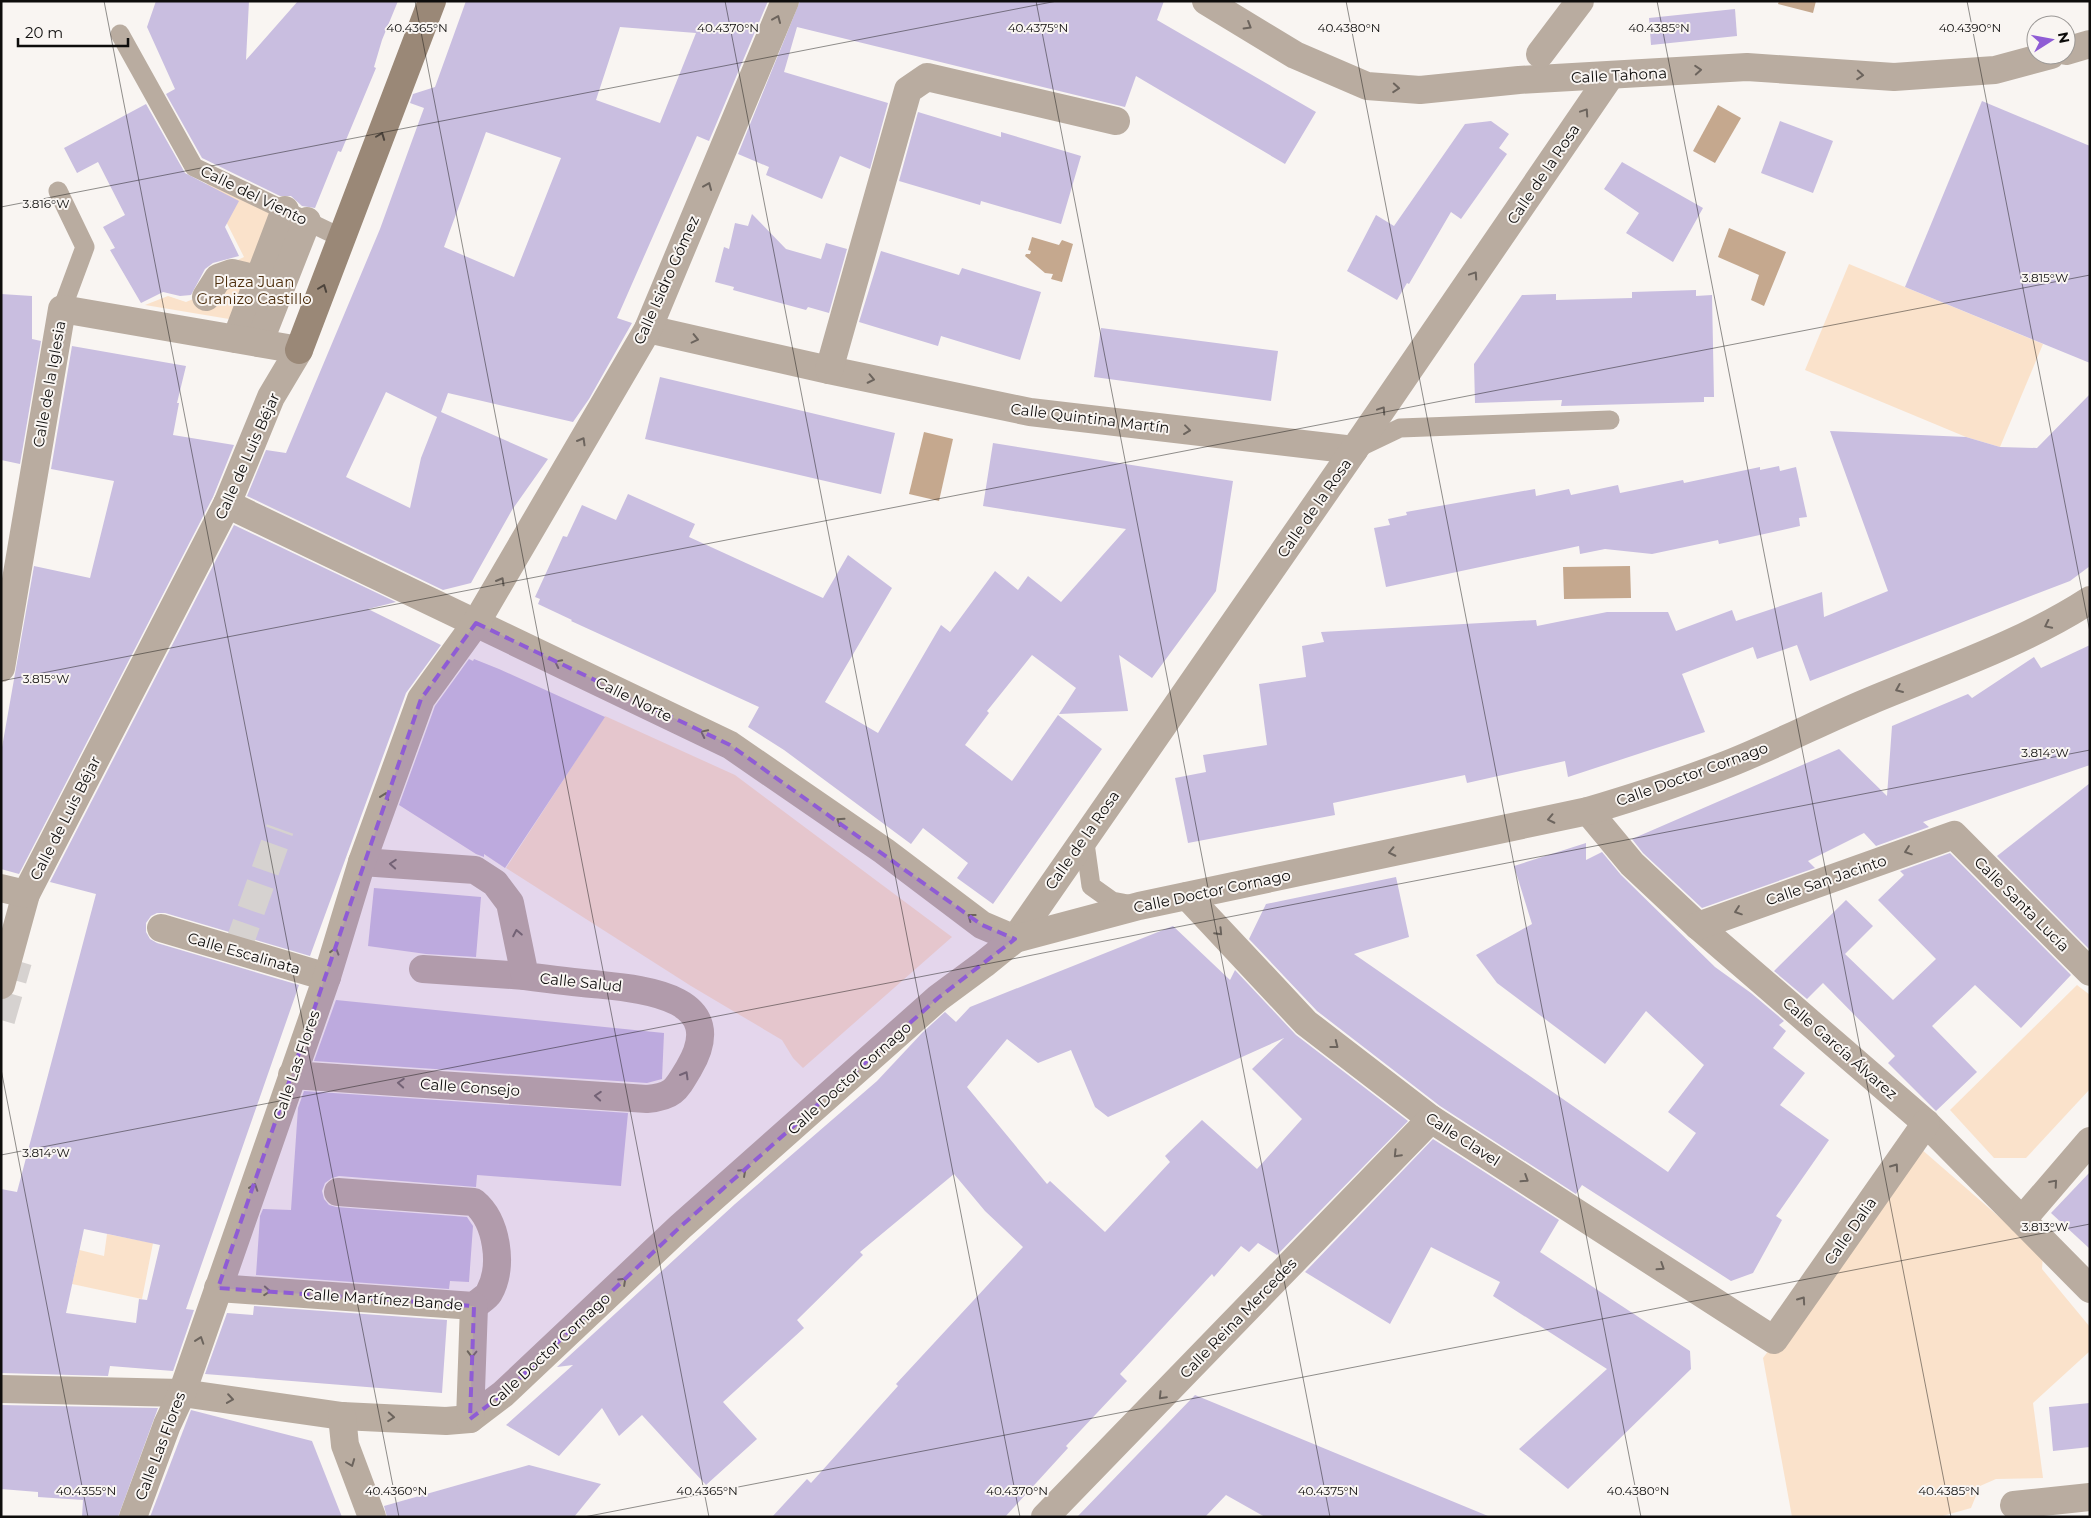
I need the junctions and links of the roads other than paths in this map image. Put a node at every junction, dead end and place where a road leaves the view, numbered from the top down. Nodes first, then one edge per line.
1 (432, 1) edge
2 (785, 1) edge
3 (1206, 1) edge
4 (1580, 1) edge
5 (120, 34) dead end
6 (2090, 44) edge
7 (2076, 48) edge
8 (1540, 54) joint
9 (2026, 62) edge
10 (1610, 76) junction
11 (1519, 80) junction
12 (1116, 121) dead end
13 (58, 191) dead end
14 (296, 216) junction
15 (342, 238) junction
16 (258, 280) junction
17 (206, 297) dead end
18 (62, 308) junction
19 (648, 328) junction
20 (247, 341) junction
21 (299, 350) junction
22 (829, 370) junction
23 (1610, 420) dead end
24 (1354, 450) junction
25 (227, 504) junction
26 (2090, 600) edge
27 (476, 623) junction
28 (1, 668) edge
29 (1588, 811) junction
30 (1954, 835) joint
31 (1084, 836) junction
32 (362, 862) junction
33 (14, 891) edge
34 (1187, 896) junction
35 (1140, 906) junction
36 (1698, 926) junction
37 (162, 928) dead end
38 (1015, 938) junction
39 (423, 969) dead end
40 (2090, 972) edge
41 (525, 976) junction
42 (327, 977) junction
43 (1, 985) tunnel mouth
44 (292, 1075) junction
45 (647, 1099) joint
46 (1430, 1119) junction
47 (1926, 1123) junction
48 (2090, 1141) edge
49 (338, 1192) dead end
50 (2022, 1220) junction
51 (218, 1288) junction
52 (2090, 1289) edge
53 (474, 1306) junction
54 (1774, 1340) joint
55 (1, 1389) edge
56 (182, 1393) junction
57 (342, 1416) junction
58 (470, 1419) junction
59 (2090, 1497) edge
60 (2014, 1505) dead end
61 (133, 1517) edge
62 (372, 1517) edge
63 (1045, 1517) edge

15 -> 1 street, Calle de Luis Béjar
19 -> 2 street, Calle Isidro Gómez
3 -> 11 street, Calle Tahona
4 - 8 street
5 - 14 lane, Calle del Viento
6 - 7 street
8 - 11 lane
10 -> 9 street, Calle Tahona
10 - 11 street, Calle Tahona
24 -> 10 street, Calle de la Rosa
12 - 22 street
13 - 18 lane
14 - 15 lane, Calle del Viento
14 - 16 street
14 - 20 street
21 -> 15 street, Calle de Luis Béjar
16 - 17 street
16 - 20 street
18 - 20 street, Calle de la Iglesia
18 - 28 street, Calle de la Iglesia
19 -> 22 street, Calle Quintina Martín
27 -> 19 street, Calle Isidro Gómez
20 - 21 street, Calle de la Iglesia
21 - 25 street, Calle de Luis Béjar
22 -> 24 street, Calle Quintina Martín
23 - 24 lane
24 - 31 street, Calle de la Rosa
25 - 27 street, Calle Norte
25 - 33 street, Calle de Luis Béjar
26 -> 29 street, Calle Doctor Cornago
32 -> 27 street, Calle Las Flores
38 -> 27 street, Calle Norte
29 -> 34 street, Calle Doctor Cornago
29 - 36 street, Calle García Álvarez
30 -> 36 street, Calle San Jacinto
30 - 40 street, Calle Santa Lucía
31 - 35 lane
31 - 38 street, Calle de la Rosa
41 -> 32 street, Calle Salud
42 -> 32 street, Calle Las Flores
33 - 43 street, Calle de Luis Béjar
34 - 35 street, Calle Doctor Cornago
34 -> 46 street, Calle Clavel
35 - 38 street, Calle Doctor Cornago
36 - 47 street, Calle García Álvarez
37 - 42 street, Calle Escalinata
58 -> 38 street, Calle Doctor Cornago
39 - 41 street
45 -> 41 street, Calle Salud
42 - 44 street, Calle Las Flores
45 -> 44 street, Calle Consejo
51 -> 44 street, Calle Las Flores
46 -> 54 street, Calle Clavel
46 -> 63 street, Calle Reina Mercedes
47 - 50 street, Calle García Álvarez
54 -> 47 street, Calle Dalia
50 -> 48 street
49 - 53 street, Calle Martínez Bande
50 - 52 street, Calle García Álvarez
51 -> 53 street, Calle Martínez Bande
56 -> 51 street, Calle Las Flores
53 -> 58 street, Calle Doctor Cornago
55 - 56 street
56 -> 57 street
56 - 61 street, Calle Las Flores
57 -> 58 street
57 -> 62 street
59 - 60 street

